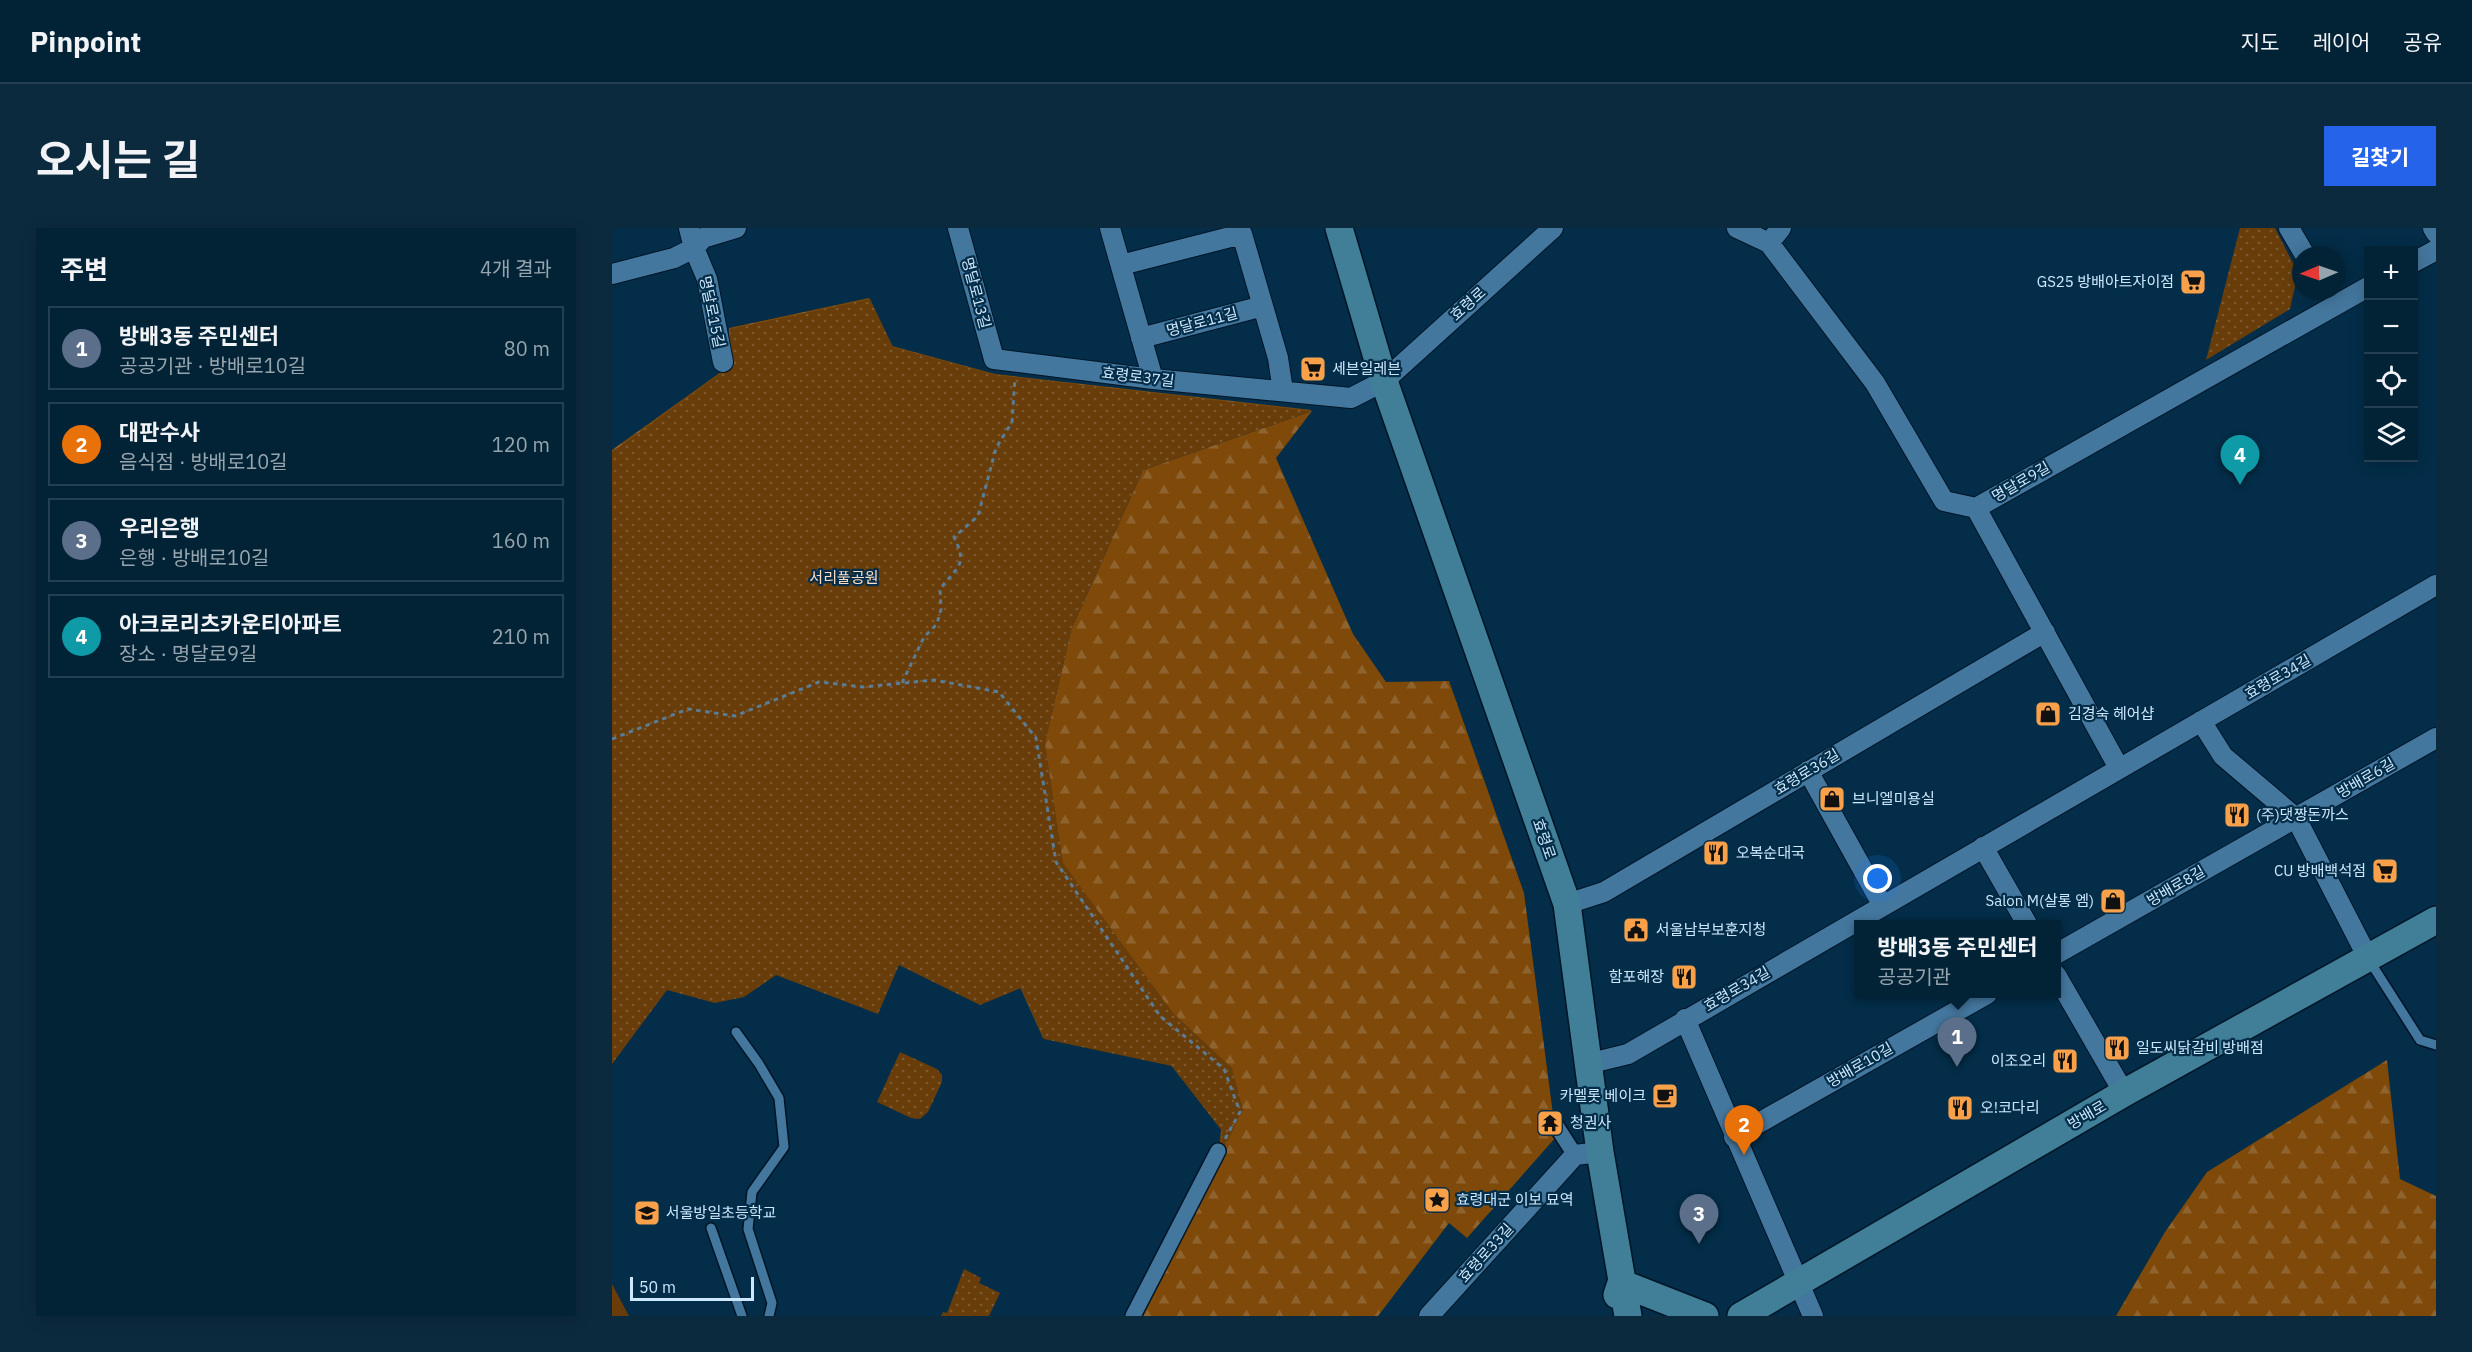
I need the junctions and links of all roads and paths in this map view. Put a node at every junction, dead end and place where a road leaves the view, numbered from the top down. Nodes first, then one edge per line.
1 (689, 228) edge
2 (736, 228) edge
3 (958, 228) edge
4 (1110, 228) edge
5 (1339, 228) edge
6 (1553, 228) edge
7 (1737, 228) edge
8 (2289, 228) edge
9 (2433, 228) edge
10 (2436, 233) edge
11 (1775, 236) edge
12 (2300, 246) edge
13 (694, 248) junction
14 (2436, 250) edge
15 (2418, 260) edge
16 (1120, 265) junction
17 (612, 274) edge
18 (2364, 288) edge
19 (2346, 294) edge
20 (2328, 300) edge
21 (1263, 306) junction
22 (1141, 338) junction
23 (994, 359) joint
24 (723, 362) dead end
25 (1015, 362) junction
26 (1153, 379) junction
27 (1384, 381) junction
28 (1283, 391) junction
29 (1976, 508) junction
30 (2436, 585) edge
31 (2045, 632) junction
32 (902, 683) junction
33 (2201, 721) junction
34 (2436, 738) edge
35 (612, 739) edge
36 (2119, 768) junction
37 (1808, 771) junction
38 (2296, 818) junction
39 (1983, 847) junction
40 (1567, 904) junction
41 (1883, 906) junction
42 (1858, 920) edge
43 (2025, 920) edge
44 (2436, 920) edge
45 (1854, 922) edge
46 (2061, 951) edge
47 (2368, 958) junction
48 (2061, 984) edge
49 (1978, 998) edge
50 (1684, 1019) junction
51 (736, 1032) dead end
52 (2436, 1045) edge
53 (1587, 1064) junction
54 (2124, 1093) junction
55 (1550, 1123) dead end
56 (1734, 1137) junction
57 (1218, 1151) joint
58 (1587, 1153) junction
59 (711, 1228) dead end
60 (1621, 1283) junction
61 (1798, 1284) junction
62 (742, 1316) edge
63 (769, 1316) edge
64 (1133, 1316) edge
65 (1429, 1316) edge
66 (1609, 1316) edge
67 (1628, 1316) edge
68 (1704, 1316) edge
69 (1741, 1316) edge
70 (1813, 1316) edge

1 - 13 street, 명달로15길
2 - 13 street
3 - 23 street, 명달로13길
4 - 16 street
5 - 27 main road, 효령로
6 - 27 street, 효령로
7 - 11 street, 명달로9길
8 - 12 street
9 - 10 street
11 - 29 street, 명달로9길
13 - 17 street
13 - 24 street, 명달로15길
14 - 15 street
16 - 21 street
16 - 22 street
18 - 19 street, 명달로9길
20 - 29 street, 명달로9길
21 - 22 street, 명달로11길
21 - 28 street
22 - 26 street
23 - 25 street, 효령로37길
25 - 26 street, 효령로37길
25 - 32 path
26 - 28 street, 효령로37길
27 - 28 street, 효령로37길
27 - 40 main road, 효령로
29 - 31 street
30 - 33 street, 효령로34길
31 - 36 street
31 - 37 street, 효령로36길
32 - 35 path
32 - 57 path
33 - 36 street, 효령로34길
33 - 38 street
34 - 38 street, 방배로6길
36 - 39 street, 효령로34길
37 - 40 street, 효령로36길
37 - 41 street
38 - 46 street, 방배로8길
38 - 47 street
39 - 41 street, 효령로34길
39 - 43 street
40 - 53 main road, 효령로
41 - 42 street, 효령로34길
44 - 47 main road, 방배로
45 - 50 street, 효령로34길
47 - 52 lane
47 - 54 main road, 방배로
48 - 54 street
49 - 56 street, 방배로10길
50 - 53 street, 효령로34길
50 - 56 street
51 - 63 lane
53 - 58 main road, 효령로
54 - 61 main road, 방배로
55 - 58 street
56 - 61 street
57 - 64 street
58 - 60 main road, 효령로
58 - 65 street, 효령로33길
59 - 62 lane
60 - 66 main road
60 - 67 main road, 효령로
60 - 68 main road
61 - 69 main road, 방배로
61 - 70 street

